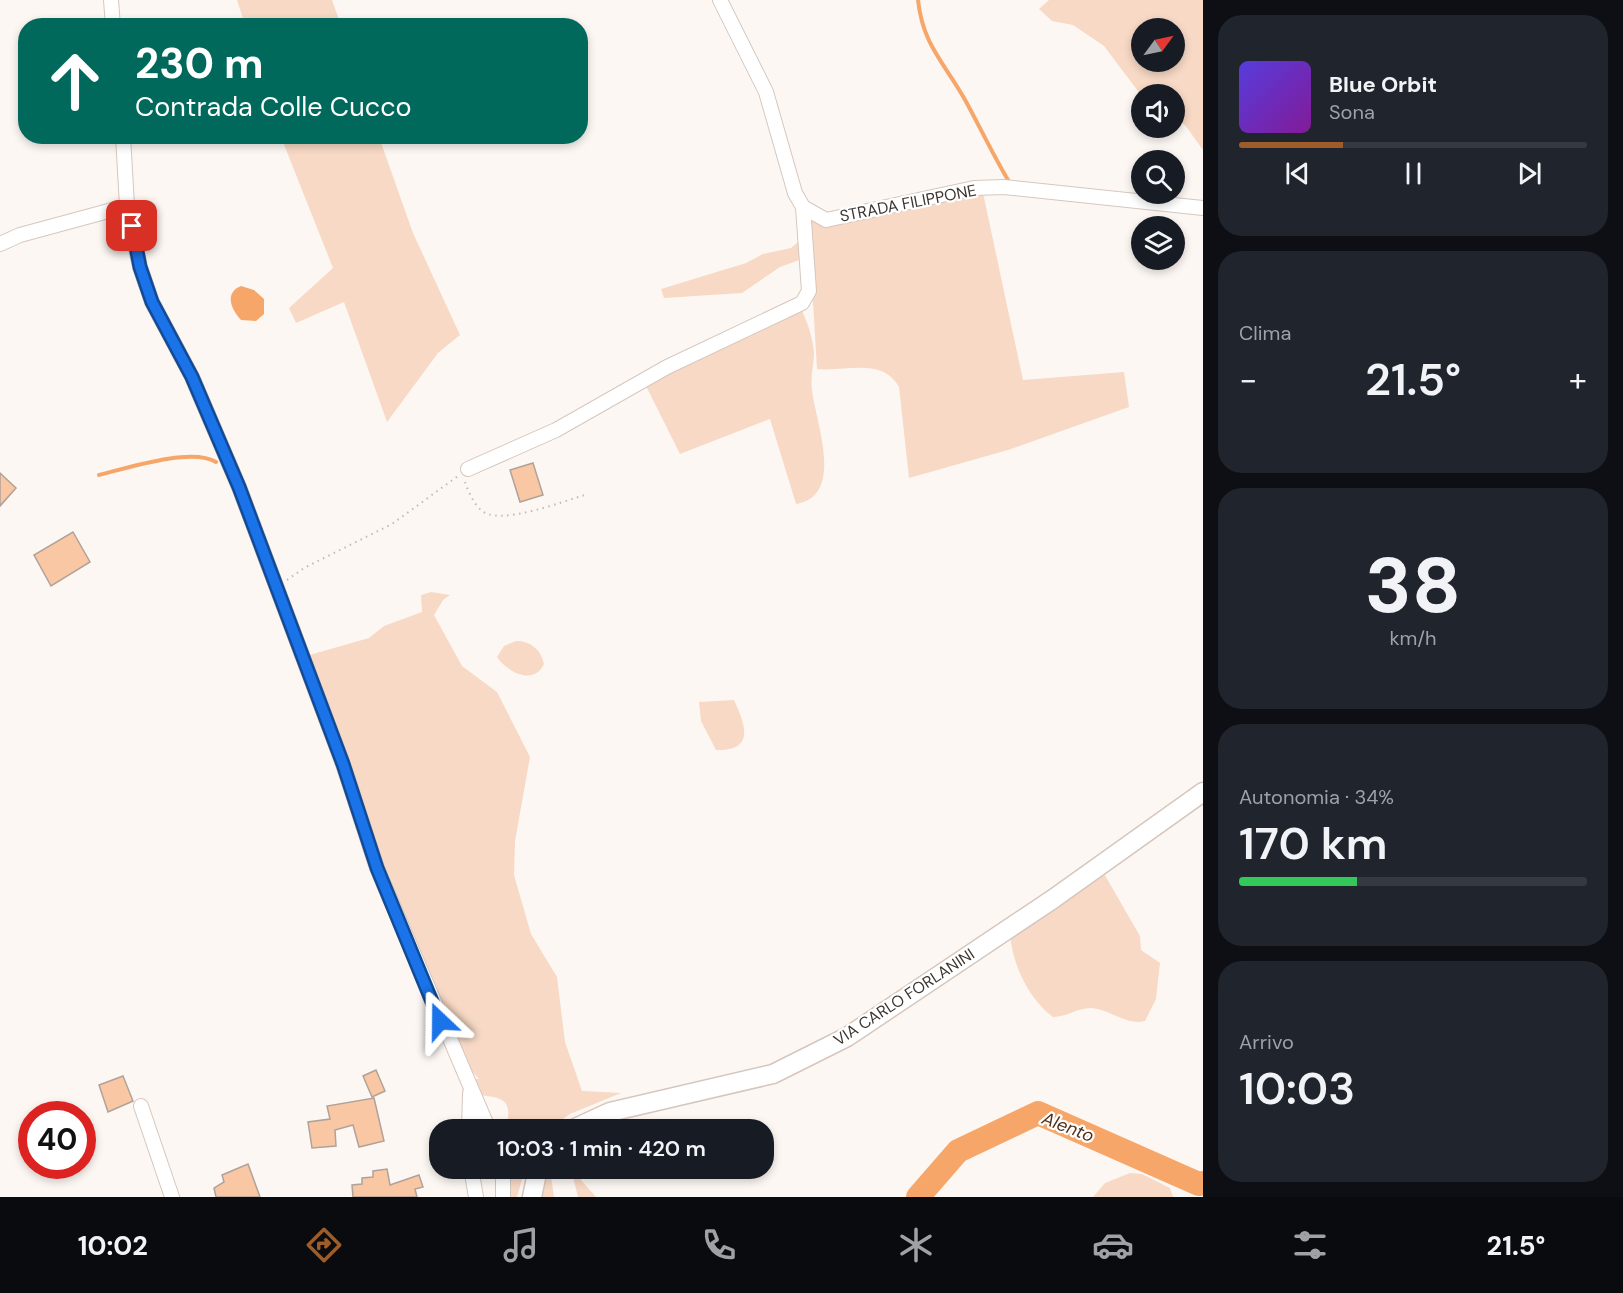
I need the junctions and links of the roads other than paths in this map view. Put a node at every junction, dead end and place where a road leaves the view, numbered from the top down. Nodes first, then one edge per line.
1 (111, 0) edge
2 (720, 0) edge
3 (112, 18) edge
4 (123, 144) edge
5 (127, 206) junction
6 (803, 207) junction
7 (1203, 208) edge
8 (0, 244) edge
9 (468, 470) dead end
10 (1203, 792) edge
11 (471, 1088) junction
12 (141, 1106) dead end
13 (470, 1119) edge
14 (484, 1119) edge
15 (595, 1119) edge
16 (473, 1179) edge
17 (503, 1179) edge
18 (536, 1179) edge
19 (172, 1197) edge
20 (476, 1197) edge
21 (503, 1197) edge
22 (532, 1197) edge

1 - 3 street
2 - 6 street
4 - 5 street
5 - 8 street
5 - 11 street
6 - 7 street, STRADA FILIPPONE
6 - 9 street
10 - 15 main road, VIA CARLO FORLANINI
11 - 13 street
11 - 14 street
12 - 19 street
16 - 20 street
17 - 21 street
18 - 22 main road

